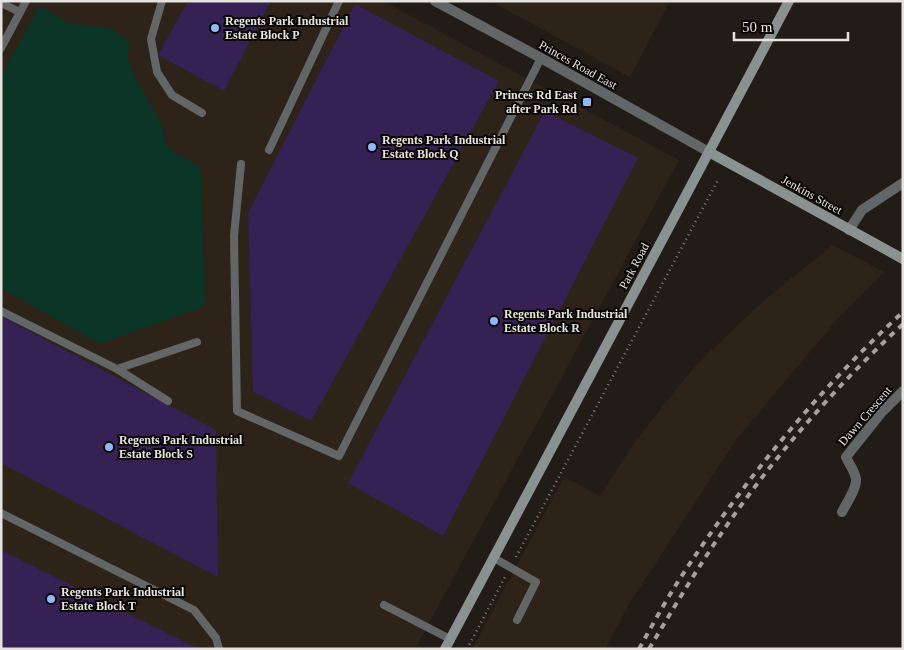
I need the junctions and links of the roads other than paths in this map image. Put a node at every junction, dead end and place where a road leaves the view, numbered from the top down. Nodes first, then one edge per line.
1 (26, 1) edge
2 (162, 1) edge
3 (339, 1) edge
4 (790, 1) edge
5 (437, 2) edge
6 (1, 3) edge
7 (20, 12) junction
8 (1, 48) edge
9 (541, 58) junction
10 (202, 113) dead end
11 (269, 150) dead end
12 (709, 152) junction
13 (241, 164) dead end
14 (903, 183) edge
15 (849, 230) junction
16 (903, 259) edge
17 (1, 311) edge
18 (197, 342) dead end
19 (117, 370) junction
20 (903, 391) edge
21 (168, 401) dead end
22 (842, 512) dead end
23 (1, 513) edge
24 (494, 558) junction
25 (384, 605) dead end
26 (517, 620) dead end
27 (448, 644) edge
28 (218, 649) edge

1 - 7 lane
2 - 10 lane
3 - 11 lane
4 - 12 main road, Park Road
5 - 9 street, Princes Road East
6 - 7 lane
7 - 8 lane
9 - 12 street, Princes Road East
9 - 13 lane
12 - 15 main road, Jenkins Street
12 - 24 main road, Park Road
14 - 15 street
15 - 16 main road, Jenkins Street
17 - 19 lane
18 - 19 lane
19 - 21 lane
20 - 22 street, Dawn Crescent
23 - 28 lane
24 - 26 lane
24 - 27 main road, Park Road
25 - 27 lane

